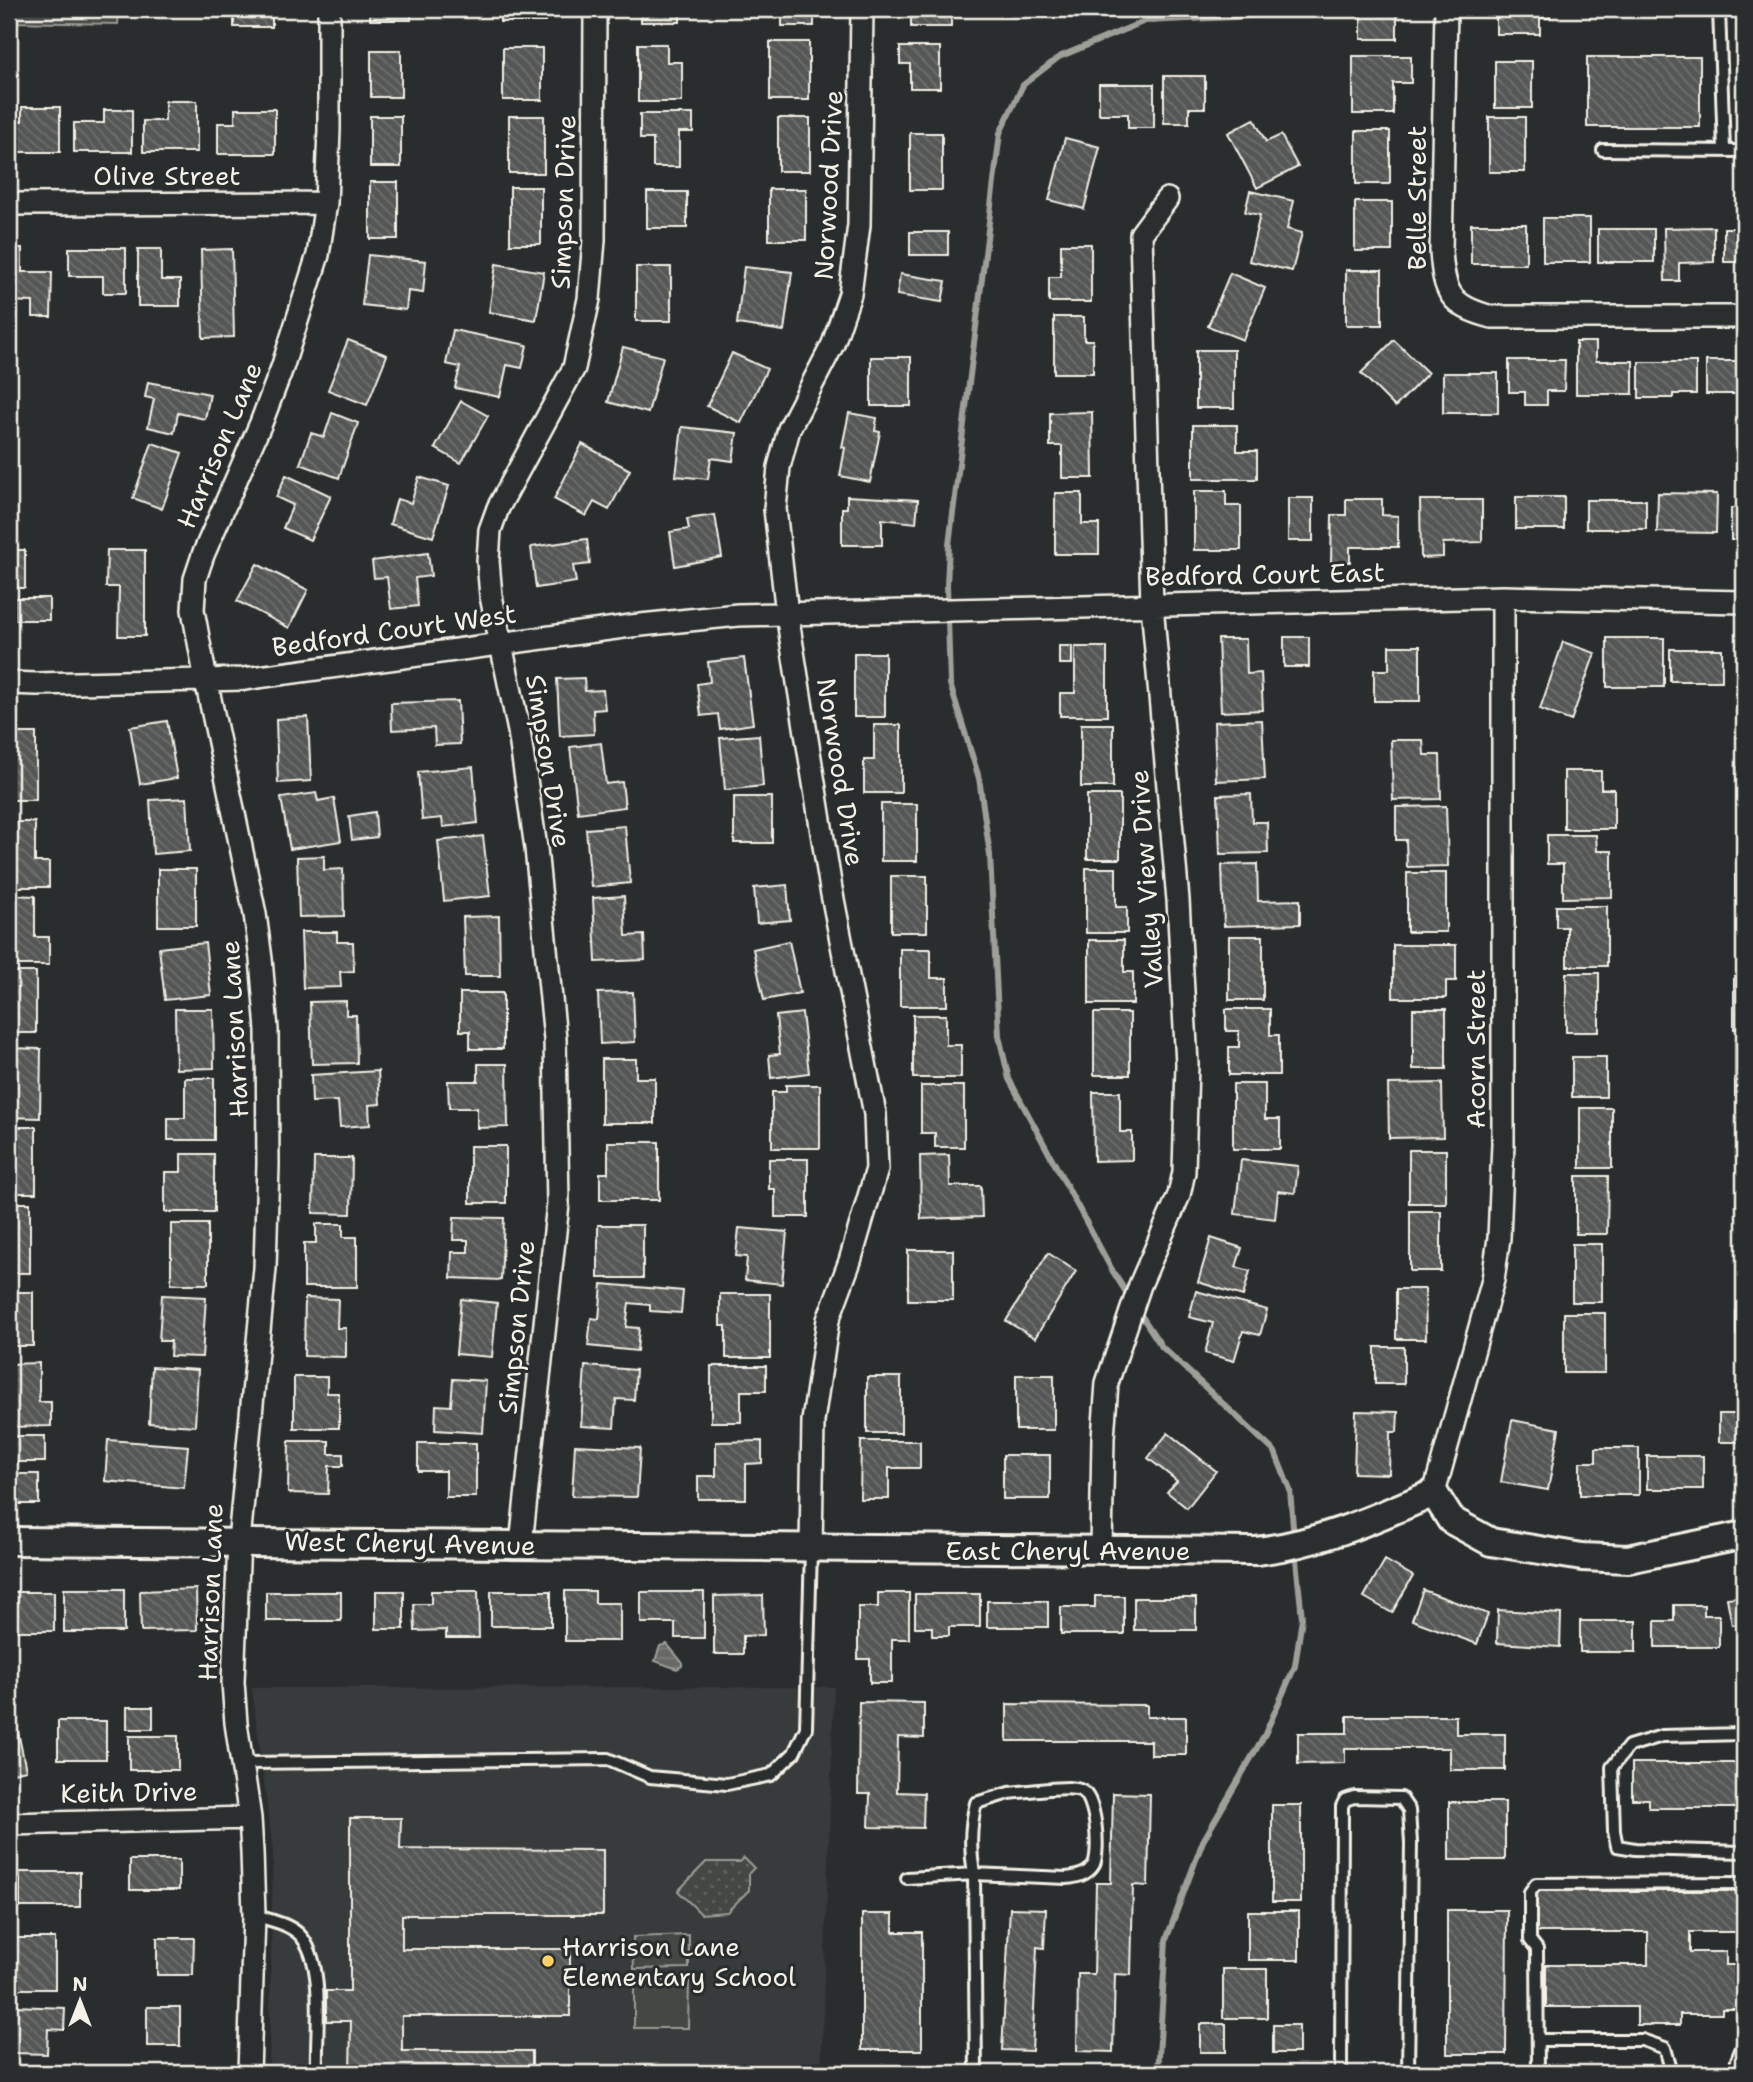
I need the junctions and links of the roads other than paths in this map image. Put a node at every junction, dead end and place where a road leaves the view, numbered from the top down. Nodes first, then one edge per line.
1 (329, 9) edge
2 (595, 9) edge
3 (862, 9) edge
4 (1446, 9) edge
5 (1719, 9) edge
6 (1603, 150) dead end
7 (1724, 150) junction
8 (1744, 151) edge
9 (1167, 199) dead end
10 (326, 203) junction
11 (9, 204) edge
12 (1744, 317) edge
13 (1503, 597) junction
14 (1744, 602) edge
15 (1152, 605) junction
16 (787, 614) junction
17 (500, 643) junction
18 (206, 680) junction
19 (9, 682) edge
20 (1434, 1493) junction
21 (1744, 1535) edge
22 (9, 1541) edge
23 (239, 1541) junction
24 (521, 1544) junction
25 (811, 1549) junction
26 (1101, 1550) junction
27 (1744, 1734) edge
28 (241, 1763) junction
29 (250, 1818) junction
30 (9, 1824) edge
31 (1744, 1853) edge
32 (974, 1874) junction
33 (907, 1878) dead end
34 (1744, 1883) edge
35 (254, 1915) junction
36 (1538, 2040) junction
37 (1744, 2043) edge
38 (250, 2073) edge
39 (317, 2073) edge
40 (976, 2073) edge
41 (1341, 2073) edge
42 (1408, 2073) edge
43 (1538, 2073) edge
44 (1672, 2073) edge
45 (1736, 2073) edge

1 - 10 street, Harrison Lane
2 - 17 street, Simpson Drive
3 - 16 street, Norwood Drive
4 - 12 street, Belle Street
5 - 7 lane
6 - 7 lane
7 - 8 lane
9 - 15 street, Valley View Drive
10 - 11 street, Olive Street
10 - 18 street, Harrison Lane
13 - 14 street, Bedford Court East
13 - 15 street, Bedford Court East
13 - 20 street, Acorn Street
15 - 16 street, Bedford Court East
15 - 26 street, Valley View Drive
16 - 17 street, Bedford Court West
16 - 25 street, Norwood Drive
17 - 18 street, Bedford Court West
17 - 24 street, Simpson Drive
18 - 19 street, Bedford Court West
18 - 23 street, Harrison Lane
20 - 21 street
20 - 26 street, East Cheryl Avenue
22 - 23 street, West Cheryl Avenue
23 - 24 street, West Cheryl Avenue
23 - 28 street, Harrison Lane
24 - 25 street, West Cheryl Avenue
25 - 26 street, East Cheryl Avenue
25 - 28 lane
27 - 31 lane
28 - 29 street, Harrison Lane
29 - 30 street, Keith Drive
29 - 35 street, Harrison Lane
32 - 32 lane
32 - 33 lane
32 - 40 lane
34 - 36 lane
35 - 38 street, Harrison Lane
35 - 39 lane
36 - 43 lane
36 - 44 lane
37 - 45 lane
41 - 42 lane

